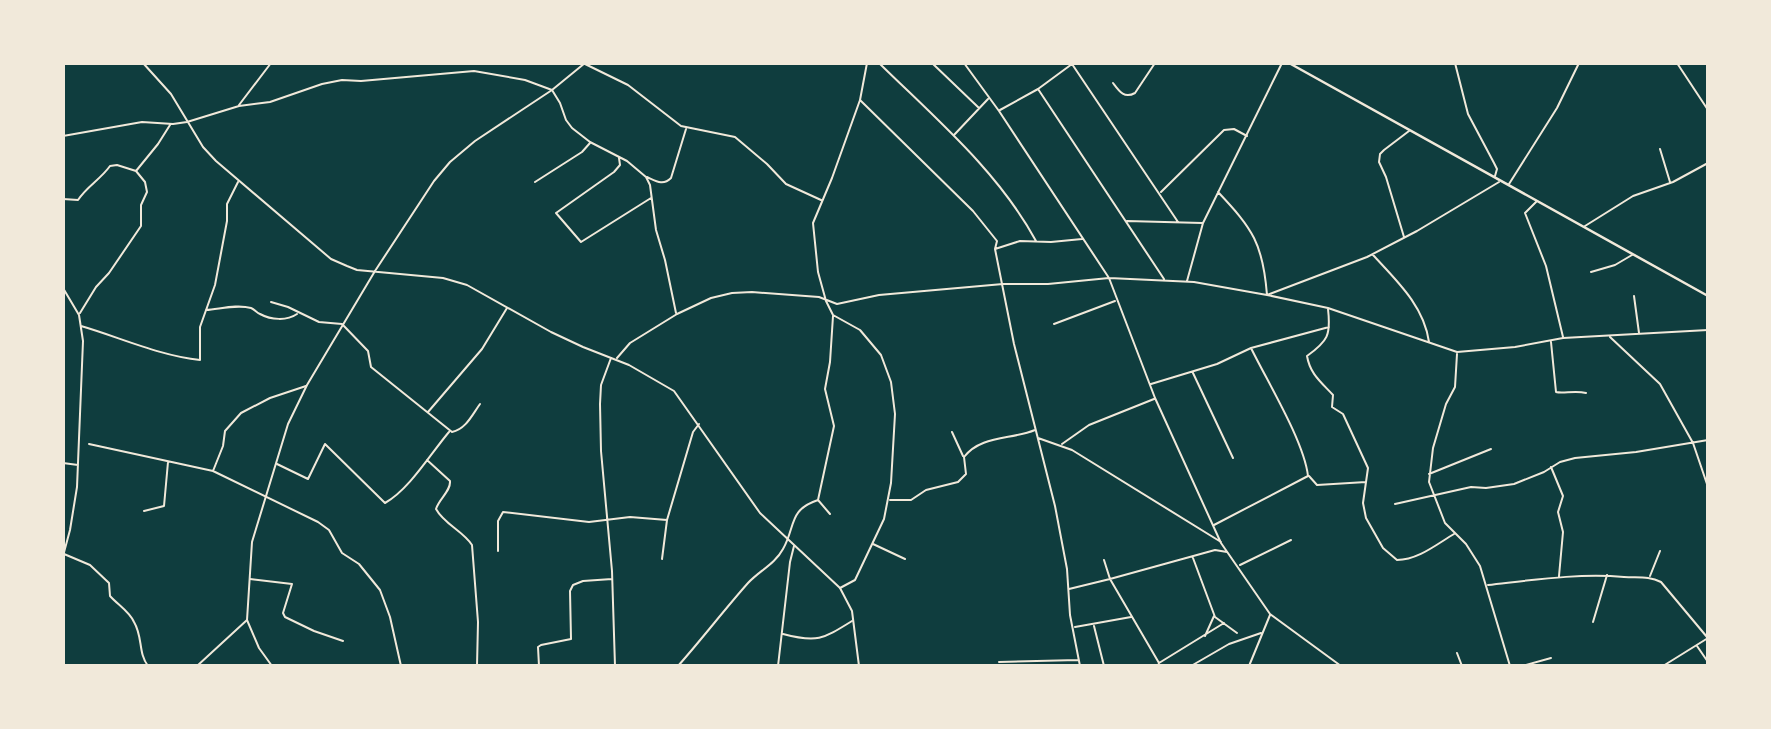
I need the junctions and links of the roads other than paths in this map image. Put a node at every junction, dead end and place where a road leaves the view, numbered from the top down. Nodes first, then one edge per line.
1 (143, 63) edge
2 (271, 63) edge
3 (584, 63) edge
4 (867, 63) edge
5 (878, 63) edge
6 (932, 63) edge
7 (964, 63) edge
8 (1073, 63) edge
9 (1155, 63) edge
10 (1282, 63) edge
11 (1289, 63) edge
12 (1455, 63) edge
13 (1578, 63) edge
14 (1677, 63) edge
15 (1112, 83) dead end
16 (1038, 89) junction
17 (552, 90) junction
18 (989, 98) junction
19 (860, 100) junction
20 (239, 106) junction
21 (979, 108) junction
22 (1708, 110) edge
23 (999, 111) junction
24 (187, 121) junction
25 (170, 124) junction
26 (686, 128) junction
27 (1410, 131) junction
28 (63, 136) edge
29 (954, 136) junction
30 (1247, 136) junction
31 (590, 142) junction
32 (1660, 149) dead end
33 (619, 157) junction
34 (1708, 163) edge
35 (136, 171) junction
36 (646, 177) junction
37 (1494, 177) junction
38 (238, 181) junction
39 (1501, 181) junction
40 (535, 182) dead end
41 (1670, 183) junction
42 (1508, 185) junction
43 (1218, 192) junction
44 (1160, 193) junction
45 (652, 198) junction
46 (63, 199) edge
47 (822, 200) junction
48 (1537, 201) junction
49 (1126, 221) junction
50 (1178, 222) junction
51 (1203, 223) junction
52 (1584, 226) junction
53 (1404, 237) junction
54 (1083, 239) junction
55 (1036, 241) junction
56 (995, 249) junction
57 (1372, 254) junction
58 (1633, 254) junction
59 (374, 271) junction
60 (1591, 272) dead end
61 (1109, 278) junction
62 (1165, 280) junction
63 (1187, 282) junction
64 (1003, 284) junction
65 (63, 288) edge
66 (1267, 295) junction
67 (1634, 296) dead end
68 (1708, 296) edge
69 (826, 301) junction
70 (1117, 301) junction
71 (271, 302) dead end
72 (508, 307) junction
73 (1328, 308) junction
74 (206, 310) junction
75 (298, 313) junction
76 (677, 314) junction
77 (833, 314) junction
78 (79, 315) junction
79 (342, 324) junction
80 (1054, 324) dead end
81 (81, 327) junction
82 (1330, 327) junction
83 (1708, 330) edge
84 (1639, 334) junction
85 (1609, 336) junction
86 (1563, 338) junction
87 (1551, 341) junction
88 (1430, 343) junction
89 (1251, 348) junction
90 (1457, 352) junction
91 (611, 358) junction
92 (617, 359) junction
93 (1192, 372) junction
94 (1150, 384) junction
95 (307, 385) junction
96 (1586, 393) dead end
97 (1155, 398) junction
98 (480, 404) dead end
99 (427, 413) junction
100 (699, 424) junction
101 (450, 430) junction
102 (1036, 430) junction
103 (952, 432) dead end
104 (1038, 437) junction
105 (1708, 440) edge
106 (1693, 443) junction
107 (89, 444) dead end
108 (1061, 445) junction
109 (1491, 449) dead end
110 (964, 457) junction
111 (1233, 458) dead end
112 (426, 459) junction
113 (168, 461) junction
114 (63, 463) edge
115 (276, 464) junction
116 (79, 465) junction
117 (1551, 467) junction
118 (213, 471) junction
119 (1428, 474) junction
120 (1308, 476) junction
121 (1367, 482) junction
122 (1708, 487) edge
123 (1433, 495) junction
124 (265, 497) junction
125 (818, 500) junction
126 (888, 500) junction
127 (1395, 504) dead end
128 (144, 511) dead end
129 (830, 514) dead end
130 (608, 520) junction
131 (667, 520) junction
132 (1212, 526) junction
133 (1454, 534) junction
134 (788, 539) junction
135 (1291, 540) dead end
136 (1222, 543) junction
137 (872, 544) junction
138 (794, 546) junction
139 (498, 551) dead end
140 (1660, 551) dead end
141 (1228, 552) junction
142 (63, 555) edge
143 (1192, 557) junction
144 (662, 559) dead end
145 (905, 559) dead end
146 (1104, 560) dead end
147 (1239, 565) junction
148 (1608, 574) junction
149 (1559, 577) junction
150 (1650, 578) junction
151 (249, 579) junction
152 (613, 579) junction
153 (1110, 579) junction
154 (1487, 585) junction
155 (841, 588) junction
156 (1068, 590) junction
157 (1270, 614) junction
158 (1214, 616) junction
159 (1132, 617) junction
160 (247, 620) junction
161 (853, 621) junction
162 (1593, 622) dead end
163 (1225, 623) junction
164 (1094, 625) junction
165 (1073, 627) junction
166 (1237, 633) dead end
167 (1261, 633) junction
168 (782, 634) junction
169 (1204, 636) junction
170 (1708, 638) edge
171 (342, 641) dead end
172 (1696, 646) junction
173 (1457, 653) dead end
174 (1551, 658) dead end
175 (1079, 660) junction
176 (999, 662) dead end
177 (1708, 662) edge
178 (1158, 665) edge
179 (1668, 665) edge
180 (148, 666) edge
181 (197, 666) edge
182 (272, 666) edge
183 (401, 666) edge
184 (477, 666) edge
185 (538, 666) edge
186 (615, 666) edge
187 (678, 666) edge
188 (778, 666) edge
189 (859, 666) edge
190 (1080, 666) edge
191 (1104, 666) edge
192 (1191, 666) edge
193 (1249, 666) edge
194 (1341, 666) edge
195 (1462, 666) edge
196 (1510, 666) edge
197 (1522, 666) edge
198 (1663, 666) edge

1 - 24 street
2 - 20 street
3 - 17 street
3 - 26 street
4 - 19 street
5 - 29 street
6 - 21 street
7 - 18 street
8 - 16 street
8 - 44 street
9 - 15 street
10 - 30 street
11 - 27 main road
12 - 37 street
13 - 42 street
14 - 22 street
16 - 23 street
16 - 49 street
17 - 20 street
17 - 31 street
17 - 59 street
18 - 21 street
18 - 23 street
19 - 47 street
19 - 56 street
20 - 24 street
21 - 29 street
23 - 54 street
24 - 25 street
24 - 38 street
25 - 28 street
25 - 35 street
26 - 36 street
26 - 47 street
27 - 37 main road
27 - 53 street
29 - 55 street
30 - 43 street
30 - 44 street
31 - 33 street
31 - 40 street
32 - 41 street
33 - 36 street
33 - 45 street
34 - 41 street
35 - 46 street
35 - 78 street
36 - 45 street
37 - 39 main road
38 - 59 street
38 - 74 street
39 - 42 main road
39 - 53 street
41 - 52 street
42 - 48 main road
43 - 51 street
43 - 66 street
44 - 50 street
45 - 76 street
47 - 69 street
48 - 52 main road
48 - 86 street
49 - 50 street
49 - 62 street
50 - 51 street
51 - 63 street
52 - 58 main road
53 - 57 street
54 - 55 street
54 - 61 street
55 - 56 street
56 - 64 street
57 - 66 street
57 - 88 street
58 - 60 street
58 - 68 main road
59 - 72 street
59 - 79 street
61 - 62 street
61 - 64 street
61 - 70 street
62 - 63 street
63 - 66 street
64 - 69 street
64 - 102 street
65 - 78 street
66 - 73 street
67 - 84 street
69 - 76 street
69 - 77 street
70 - 80 street
70 - 94 street
71 - 75 street
72 - 91 street
72 - 99 street
73 - 82 street
73 - 88 street
74 - 75 street
74 - 81 street
75 - 79 street
76 - 92 street
77 - 125 street
77 - 126 street
78 - 81 street
79 - 95 street
79 - 99 street
81 - 116 street
82 - 89 street
82 - 121 street
83 - 84 street
84 - 85 street
85 - 86 street
85 - 106 street
86 - 87 street
87 - 90 street
87 - 96 street
88 - 90 street
89 - 93 street
89 - 120 street
90 - 119 street
91 - 92 street
91 - 130 street
92 - 100 street
93 - 94 street
93 - 111 street
94 - 97 street
95 - 115 street
95 - 118 street
97 - 108 street
97 - 132 street
98 - 101 street
99 - 101 street
100 - 131 street
100 - 134 street
101 - 112 street
102 - 104 street
102 - 110 street
103 - 110 street
104 - 108 street
104 - 156 street
105 - 106 street
106 - 117 street
106 - 122 street
107 - 113 street
108 - 136 street
109 - 119 street
110 - 126 street
112 - 115 street
112 - 184 street
113 - 118 street
113 - 128 street
114 - 116 street
115 - 124 street
116 - 142 street
117 - 123 street
117 - 149 street
118 - 124 street
119 - 123 street
120 - 121 street
120 - 132 street
121 - 133 street
123 - 127 street
123 - 133 street
124 - 151 street
124 - 183 street
125 - 129 street
125 - 134 street
126 - 137 street
130 - 131 street
130 - 139 street
130 - 152 street
131 - 144 street
132 - 136 street
133 - 154 street
134 - 138 street
134 - 187 street
135 - 147 street
136 - 141 street
137 - 145 street
137 - 155 street
138 - 155 street
138 - 168 street
140 - 150 street
141 - 143 street
141 - 147 street
142 - 180 street
143 - 153 street
143 - 158 street
146 - 153 street
147 - 157 street
148 - 149 street
148 - 150 street
148 - 162 street
149 - 154 street
150 - 170 street
151 - 160 street
151 - 171 street
152 - 185 street
152 - 186 street
153 - 156 street
153 - 159 street
154 - 196 street
155 - 161 street
156 - 165 street
157 - 167 street
157 - 194 street
158 - 163 street
158 - 169 street
159 - 164 street
159 - 178 street
160 - 181 street
160 - 182 street
161 - 168 street
161 - 189 street
163 - 166 street
163 - 169 street
164 - 165 street
164 - 191 street
165 - 175 street
167 - 192 street
167 - 193 street
168 - 188 street
169 - 178 street
170 - 172 street
172 - 177 street
172 - 179 street
173 - 195 street
174 - 197 street
175 - 176 street
175 - 190 street
179 - 198 street

